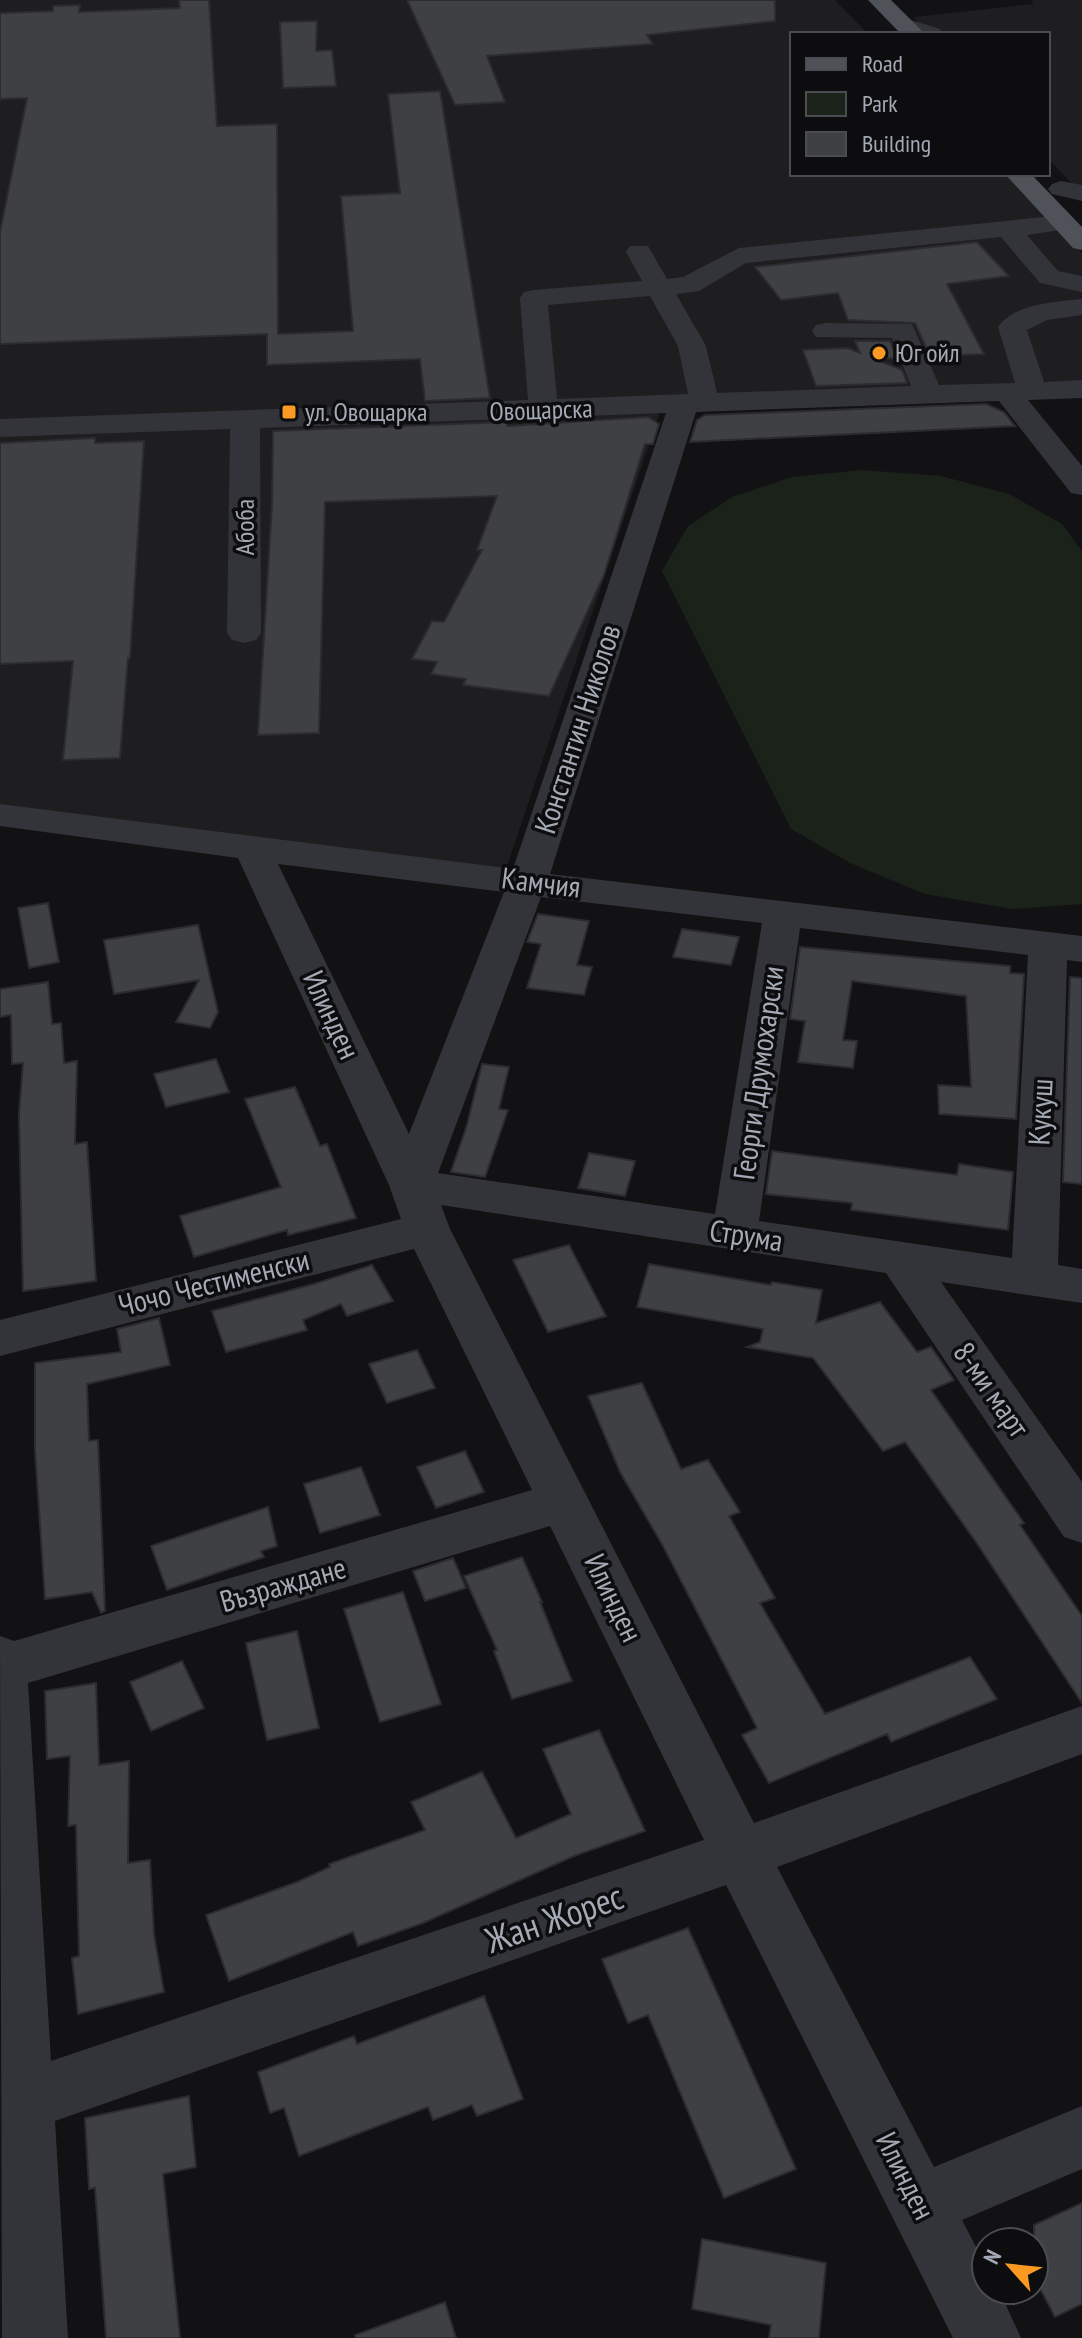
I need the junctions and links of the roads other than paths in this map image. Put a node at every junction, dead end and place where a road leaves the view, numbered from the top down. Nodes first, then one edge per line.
1 (870, 11) edge
2 (909, 30) edge
3 (1019, 176) edge
4 (1063, 185) edge
5 (1076, 225) edge
6 (1008, 229) junction
7 (639, 252) dead end
8 (1082, 284) edge
9 (658, 287) junction
10 (1082, 307) edge
11 (826, 331) dead end
12 (926, 387) junction
13 (1082, 389) edge
14 (1019, 391) junction
15 (694, 404) junction
16 (543, 410) junction
17 (245, 420) junction
18 (0, 428) edge
19 (1082, 486) edge
20 (244, 633) dead end
21 (0, 815) edge
22 (253, 851) junction
23 (528, 881) junction
24 (783, 912) junction
25 (1065, 947) edge
26 (419, 1207) junction
27 (735, 1234) junction
28 (901, 1259) junction
29 (1034, 1279) junction
30 (1082, 1286) edge
31 (0, 1338) edge
32 (565, 1501) junction
33 (1082, 1522) edge
34 (0, 1659) edge
35 (0, 1668) edge
36 (1082, 1730) edge
37 (740, 1854) junction
38 (23, 2101) junction
39 (1082, 2137) edge
40 (920, 2205) junction
41 (980, 2336) edge
42 (35, 2338) edge

1 - 2 main road
3 - 5 main road
4 - 5 main road
5 - 6 street
6 - 8 street
6 - 9 street
7 - 9 street
9 - 15 street
9 - 16 street
10 - 14 street
11 - 12 street
12 - 14 street, Овощарска
12 - 15 street, Овощарска
13 - 14 street, Овощарска
14 - 19 street
15 - 16 street, Овощарска
15 - 23 street, Константин Николов
16 - 17 street, Овощарска
17 - 18 street, Овощарска
17 - 20 street, Абоба
21 - 22 street, Камчия
22 - 23 street, Камчия
22 - 26 street, Илинден
23 - 24 street, Камчия
23 - 26 street, Константин Николов
24 - 25 street, Камчия
24 - 27 street, Георги Друмохарски
25 - 29 street, Кукуш
26 - 27 street, Струма
26 - 31 street, Чочо Честименски
26 - 32 street, Илинден
27 - 28 street, Струма
28 - 29 street, Струма
28 - 33 street, 8-ми март
29 - 30 street, Струма
32 - 35 street, Възраждане
32 - 37 street, Илинден
34 - 35 street
35 - 38 street
36 - 37 street, Жан Жорес
37 - 38 street, Жан Жорес
37 - 40 street, Илинден
38 - 42 street
39 - 40 street
40 - 41 street, Илинден

